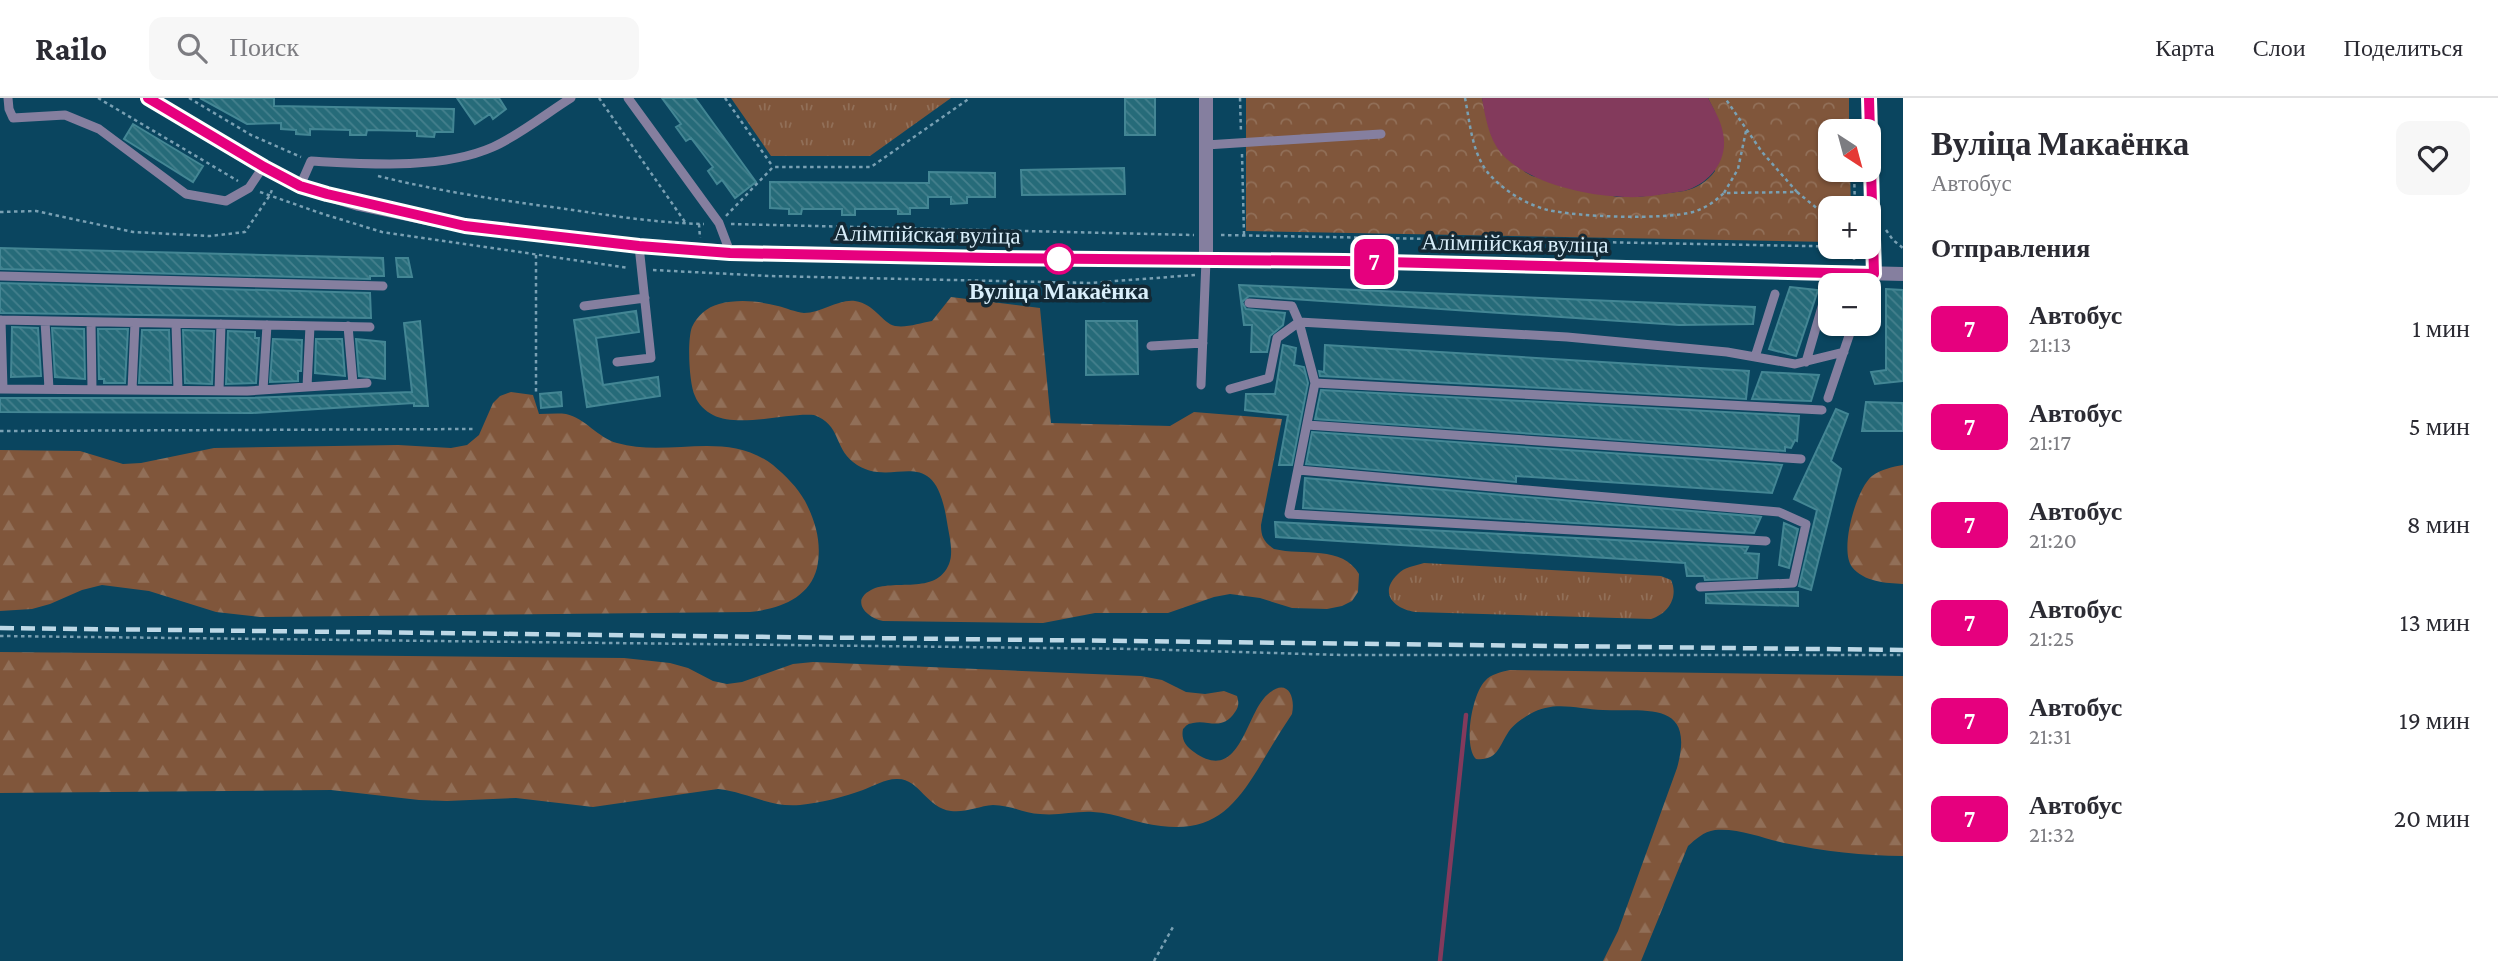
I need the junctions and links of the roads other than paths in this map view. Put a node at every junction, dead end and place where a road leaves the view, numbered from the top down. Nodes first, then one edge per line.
1 (8, 98) edge
2 (148, 98) edge
3 (571, 98) edge
4 (628, 98) edge
5 (1206, 98) edge
6 (1869, 98) edge
7 (1381, 134) dead end
8 (1206, 145) junction
9 (264, 167) junction
10 (300, 186) junction
11 (639, 246) junction
12 (730, 253) junction
13 (1206, 260) junction
14 (1871, 273) edge
15 (1903, 274) edge
16 (0, 276) edge
17 (1818, 278) edge
18 (1881, 278) edge
19 (383, 286) dead end
20 (1775, 294) dead end
21 (645, 298) junction
22 (1249, 303) dead end
23 (583, 306) dead end
24 (0, 320) edge
25 (45, 321) junction
26 (1299, 321) junction
27 (1818, 321) edge
28 (91, 322) junction
29 (135, 323) junction
30 (176, 324) junction
31 (221, 324) junction
32 (267, 325) junction
33 (310, 326) junction
34 (348, 326) junction
35 (370, 327) dead end
36 (1849, 336) edge
37 (1203, 343) junction
38 (1151, 346) dead end
39 (1844, 352) junction
40 (1755, 357) junction
41 (617, 362) dead end
42 (1806, 362) junction
43 (367, 383) dead end
44 (1315, 383) junction
45 (353, 384) junction
46 (1201, 385) dead end
47 (307, 387) junction
48 (1, 389) edge
49 (49, 389) junction
50 (1230, 389) dead end
51 (92, 390) junction
52 (132, 390) junction
53 (178, 390) junction
54 (263, 390) junction
55 (219, 391) junction
56 (1828, 398) dead end
57 (1822, 411) dead end
58 (1307, 425) junction
59 (1801, 458) dead end
60 (1298, 470) junction
61 (1766, 541) dead end
62 (1700, 587) dead end

1 - 9 lane
2 - 9 street, Алімпійская вуліца
3 - 10 lane
4 - 12 lane
5 - 8 street
6 - 14 street
7 - 8 lane
8 - 13 street
9 - 10 street, Алімпійская вуліца
10 - 11 street, Алімпійская вуліца
11 - 12 street, Алімпійская вуліца
11 - 21 lane
12 - 13 street, Алімпійская вуліца
13 - 17 street, Алімпійская вуліца
13 - 37 lane
15 - 18 street, Алімпійская вуліца
16 - 19 lane
20 - 40 lane
21 - 23 lane
21 - 41 lane
22 - 26 lane
24 - 25 lane
24 - 48 lane
25 - 28 lane
25 - 49 lane
26 - 40 lane
26 - 44 lane
26 - 50 lane
27 - 42 lane
28 - 29 lane
28 - 51 lane
29 - 30 lane
29 - 52 lane
30 - 31 lane
30 - 53 lane
31 - 32 lane
31 - 55 lane
32 - 33 lane
32 - 54 lane
33 - 34 lane
33 - 47 lane
34 - 35 lane
34 - 45 lane
36 - 39 lane
37 - 38 lane
37 - 46 lane
39 - 42 lane
39 - 56 lane
40 - 42 lane
43 - 45 lane
44 - 57 lane
44 - 58 lane
45 - 47 lane
47 - 54 lane
48 - 49 lane
49 - 51 lane
51 - 52 lane
52 - 53 lane
53 - 55 lane
54 - 55 lane
58 - 59 lane
58 - 60 lane
60 - 61 lane
60 - 62 lane

